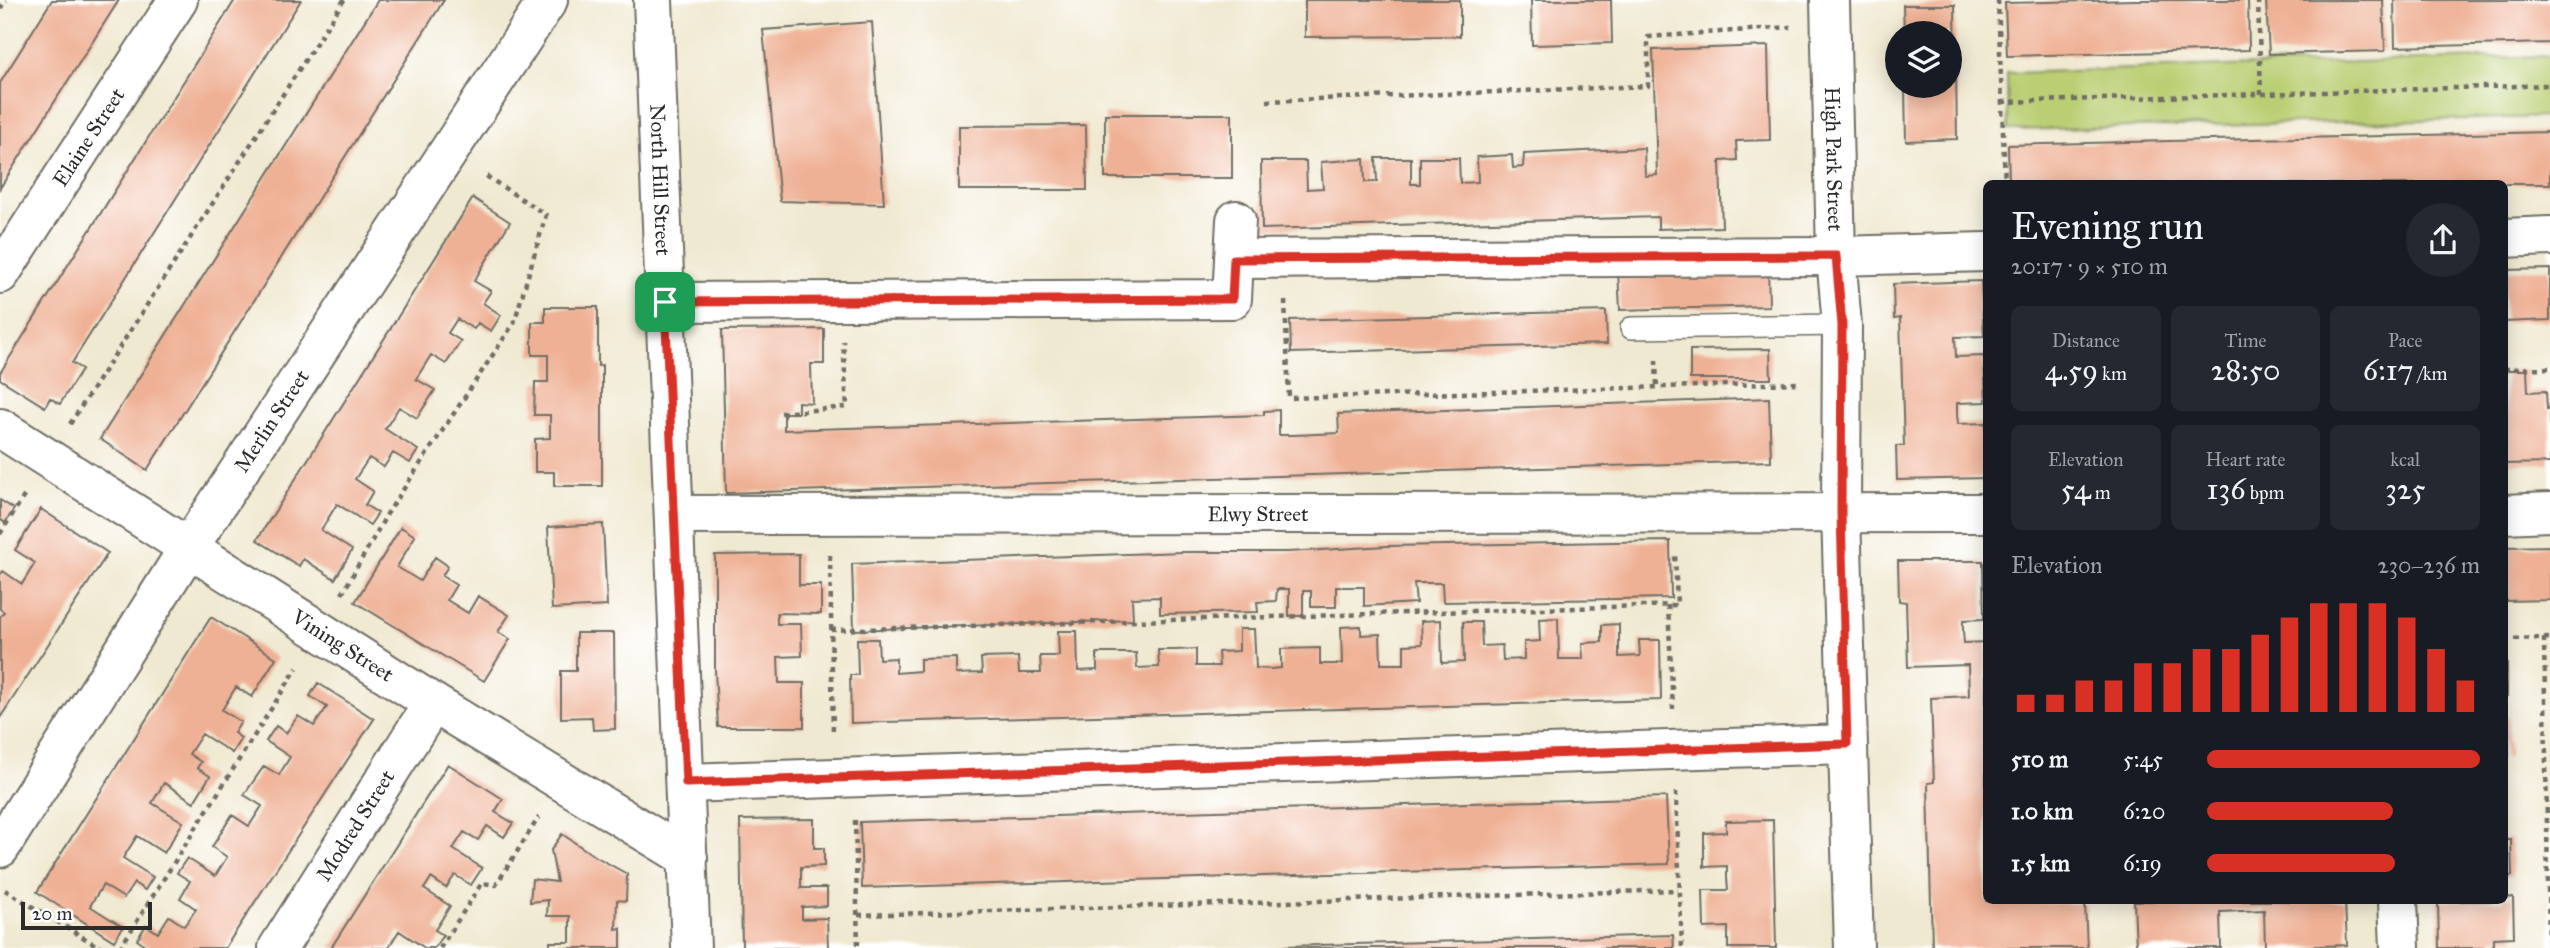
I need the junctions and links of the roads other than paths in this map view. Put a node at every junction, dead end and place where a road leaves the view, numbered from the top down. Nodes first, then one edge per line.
1 (178, 0) edge
2 (548, 0) edge
3 (653, 0) edge
4 (1831, 12) edge
5 (1236, 220) dead end
6 (2550, 236) edge
7 (2508, 238) edge
8 (1983, 252) edge
9 (1836, 256) junction
10 (1234, 259) junction
11 (0, 274) edge
12 (665, 302) junction
13 (1842, 325) junction
14 (1631, 328) dead end
15 (0, 428) edge
16 (1841, 512) junction
17 (2550, 512) edge
18 (1983, 513) edge
19 (2508, 514) edge
20 (675, 515) junction
21 (189, 547) junction
22 (433, 703) junction
23 (1847, 744) junction
24 (686, 783) junction
25 (0, 848) edge
26 (688, 858) junction
27 (2398, 904) edge
28 (278, 948) edge
29 (691, 948) edge
30 (1854, 948) edge
31 (2400, 948) edge

1 - 11 street, Elaine Street
2 - 21 street, Merlin Street
3 - 12 street, North Hill Street
4 - 9 street, High Park Street
5 - 10 street
6 - 7 street
8 - 9 street
9 - 10 street
9 - 13 street, High Park Street
10 - 12 street
12 - 20 street, North Hill Street
13 - 14 lane
13 - 16 street, High Park Street
15 - 21 street, Vining Street
16 - 18 street, Elwy Street
16 - 20 street, Elwy Street
16 - 23 street, High Park Street
17 - 19 street
20 - 24 street, North Hill Street
21 - 22 street, Vining Street
21 - 25 street, Merlin Street
22 - 26 street, Vining Street
22 - 28 street, Modred Street
23 - 24 street
23 - 30 street, High Park Street
24 - 26 street, North Hill Street
26 - 29 street, North Hill Street
27 - 31 street

